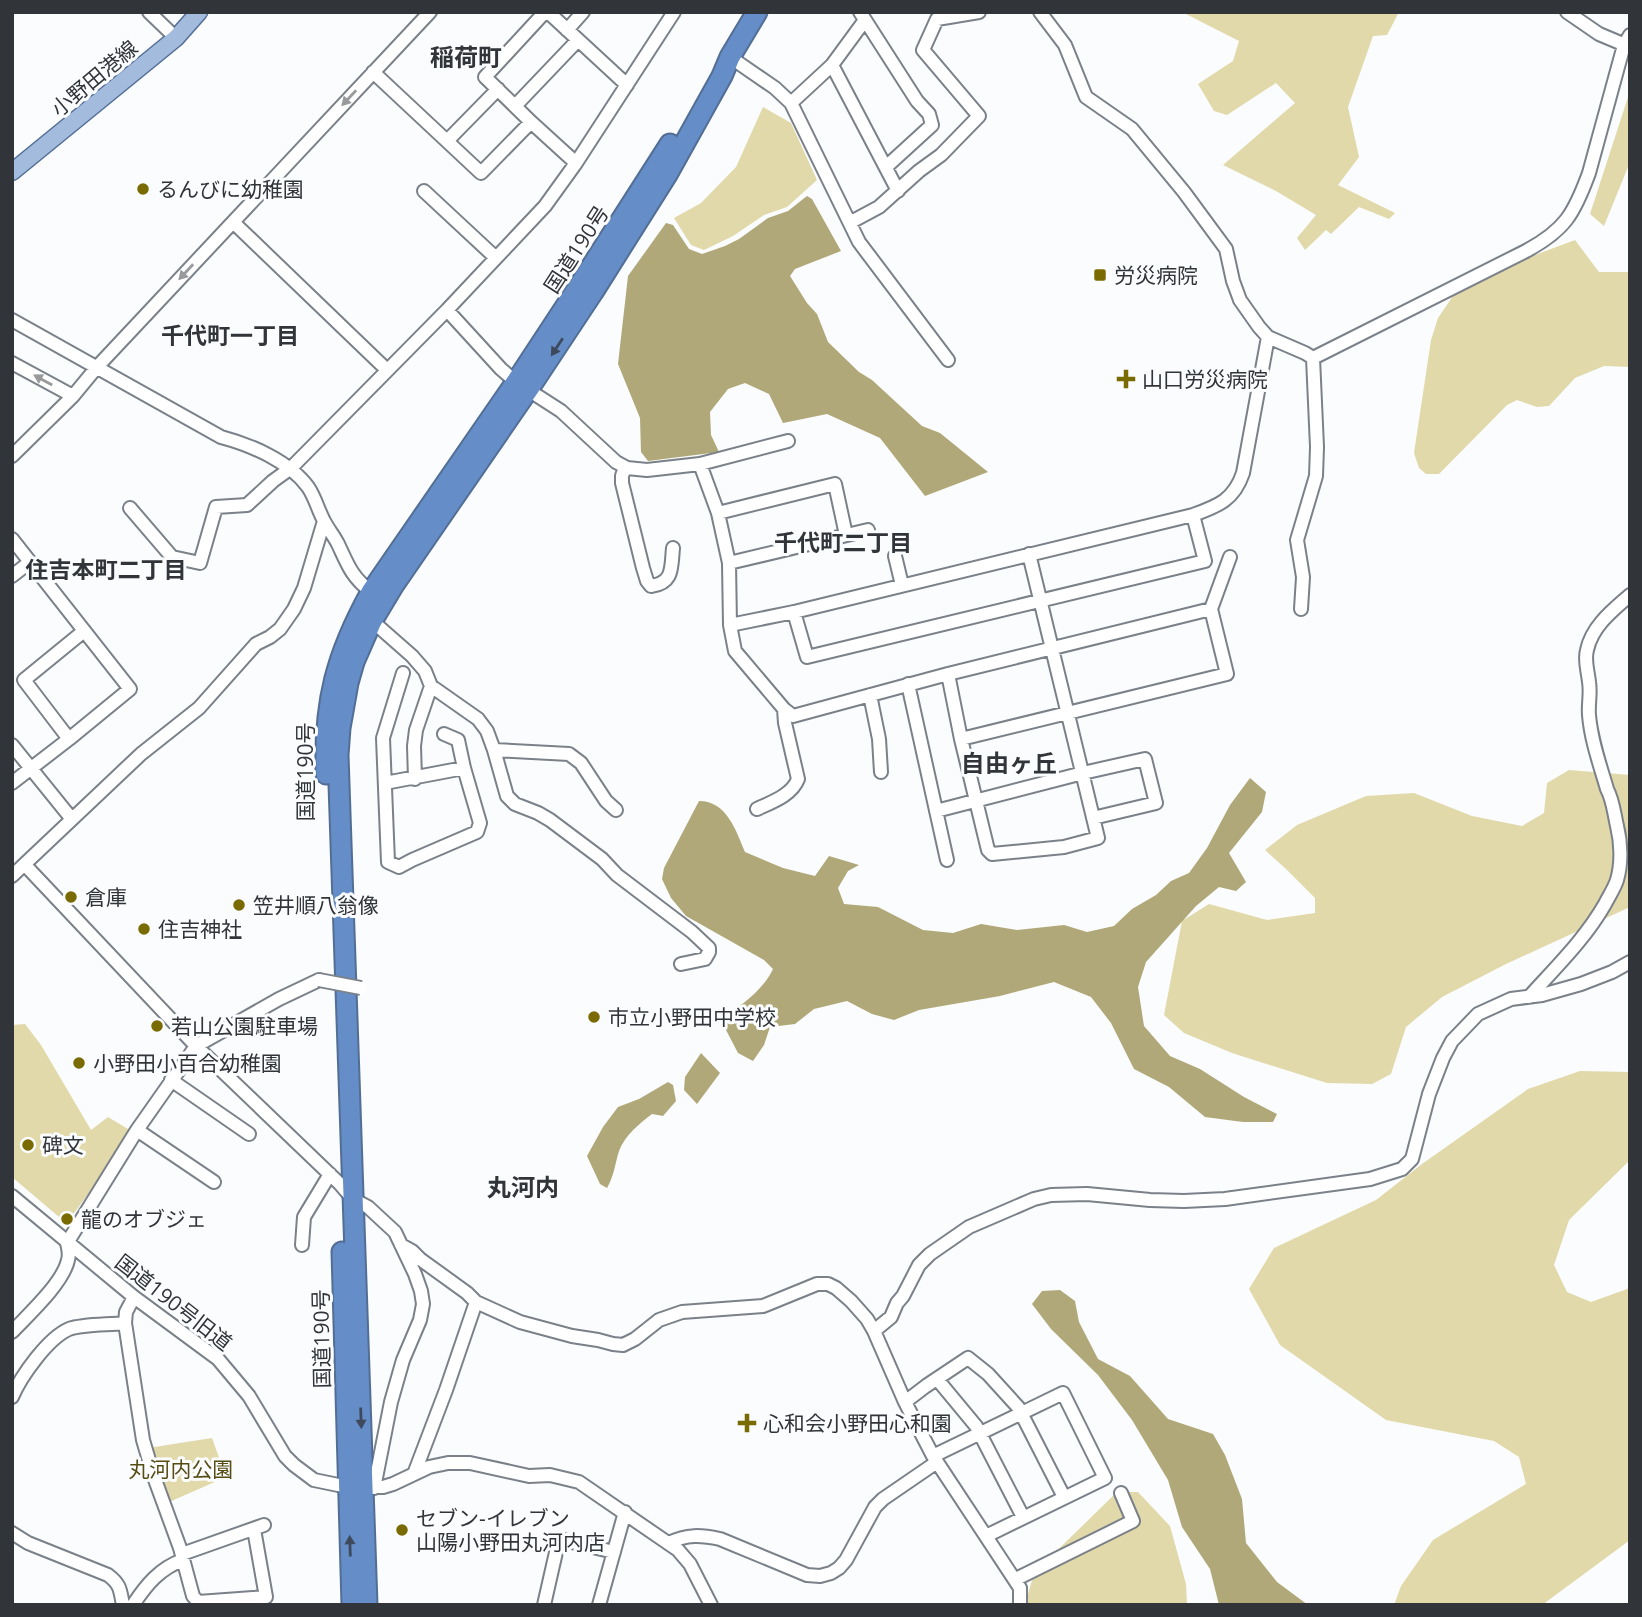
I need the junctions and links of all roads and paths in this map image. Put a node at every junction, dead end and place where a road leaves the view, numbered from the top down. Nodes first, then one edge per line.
1 (149, 12) edge
2 (199, 12) edge
3 (430, 12) edge
4 (547, 12) edge
5 (583, 12) edge
6 (674, 12) edge
7 (757, 12) edge
8 (979, 12) edge
9 (1040, 12) edge
10 (1567, 12) edge
11 (862, 16) edge
12 (567, 30) junction
13 (176, 37) junction
14 (578, 40) junction
15 (1628, 42) edge
16 (730, 57) junction
17 (832, 65) junction
18 (373, 72) junction
19 (627, 85) junction
20 (498, 89) junction
21 (791, 103) junction
22 (515, 107) junction
23 (531, 122) junction
24 (447, 141) junction
25 (576, 163) junction
26 (886, 167) junction
27 (12, 172) edge
28 (424, 191) dead end
29 (898, 191) junction
30 (233, 222) junction
31 (850, 222) junction
32 (496, 258) junction
33 (447, 310) junction
34 (12, 320) edge
35 (1268, 337) junction
36 (1313, 358) junction
37 (948, 360) dead end
38 (12, 363) edge
39 (97, 367) junction
40 (387, 370) junction
41 (522, 386) junction
42 (73, 397) junction
43 (788, 441) dead end
44 (12, 456) edge
45 (700, 464) junction
46 (625, 467) junction
47 (291, 468) junction
48 (130, 508) dead end
49 (718, 513) junction
50 (1193, 515) junction
51 (324, 521) junction
52 (868, 530) dead end
53 (846, 535) junction
54 (12, 539) edge
55 (673, 548) dead end
56 (1029, 554) junction
57 (895, 556) dead end
58 (1230, 557) dead end
59 (30, 562) junction
60 (729, 563) junction
61 (12, 576) edge
62 (902, 584) junction
63 (371, 592) junction
64 (1630, 595) edge
65 (1042, 601) junction
66 (1301, 609) dead end
67 (1211, 610) junction
68 (794, 612) junction
69 (365, 617) junction
70 (730, 625) junction
71 (84, 631) junction
72 (1053, 649) junction
73 (403, 673) dead end
74 (948, 674) junction
75 (908, 684) junction
76 (431, 686) junction
77 (870, 695) junction
78 (784, 709) junction
79 (1068, 712) junction
80 (444, 734) dead end
81 (69, 739) junction
82 (961, 739) junction
83 (12, 745) edge
84 (495, 750) junction
85 (464, 768) junction
86 (30, 769) junction
87 (881, 772) dead end
88 (1083, 773) junction
89 (415, 779) junction
90 (12, 783) edge
91 (385, 783) junction
92 (976, 801) junction
93 (757, 809) dead end
94 (616, 810) dead end
95 (936, 811) junction
96 (71, 818) junction
97 (1093, 818) junction
98 (947, 860) dead end
99 (25, 865) junction
100 (12, 876) edge
101 (1630, 962) edge
102 (681, 964) dead end
103 (361, 988) dead end
104 (1529, 997) junction
105 (196, 1046) junction
106 (171, 1080) junction
107 (137, 1130) junction
108 (249, 1134) dead end
109 (214, 1182) dead end
110 (341, 1186) junction
111 (12, 1196) edge
112 (67, 1242) junction
113 (302, 1245) dead end
114 (401, 1245) junction
115 (134, 1297) junction
116 (476, 1302) junction
117 (125, 1323) junction
118 (874, 1331) junction
119 (12, 1332) edge
120 (937, 1379) junction
121 (12, 1397) edge
122 (905, 1402) junction
123 (1021, 1413) junction
124 (979, 1432) junction
125 (935, 1459) junction
126 (414, 1474) junction
127 (362, 1488) junction
128 (1121, 1493) dead end
129 (1064, 1497) junction
130 (625, 1512) junction
131 (1023, 1517) junction
132 (12, 1533) edge
133 (986, 1536) junction
134 (669, 1543) junction
135 (614, 1552) junction
136 (183, 1557) junction
137 (1016, 1579) junction
138 (1020, 1599) edge
139 (123, 1605) edge
140 (133, 1605) edge
141 (352, 1605) edge
142 (367, 1605) edge
143 (544, 1605) edge
144 (599, 1605) edge
145 (711, 1605) edge
146 (1033, 1605) edge

1 - 13 street
2 - 13 main road, 小野田港線
3 - 18 street
4 - 12 street
4 - 20 street
5 - 12 street
6 - 19 street
7 - 16 highway, 国道190号
8 - 29 street
9 - 35 street
10 - 15 street
11 - 17 street
11 - 26 street
12 - 14 street
13 - 27 main road, 小野田港線
14 - 19 street
14 - 22 street
15 - 36 street
16 - 21 street
16 - 41 highway, 国道190号
17 - 21 street
17 - 26 street
18 - 24 street
18 -> 30 street
19 - 25 street
20 - 22 street
20 - 24 street
21 - 31 street
22 - 23 street
23 - 24 street
23 - 25 street
25 - 32 street
26 - 29 street
28 - 32 street
29 - 31 street
30 -> 39 street
30 - 40 street
31 - 37 street
32 - 33 street
33 - 40 street
33 - 41 street
34 - 39 street
35 - 36 street
35 - 50 street
36 - 66 street
42 -> 38 street
39 - 42 street
39 - 47 street
40 - 47 street
41 - 46 street
41 - 63 highway, 国道190号
41 - 69 highway, 国道190号
42 - 44 street
43 - 45 street
45 - 46 street
45 - 49 street
46 - 55 street
47 - 48 street
47 - 51 street
49 - 53 street
49 - 60 street
50 - 56 street
50 - 65 street
51 - 63 street
51 - 96 street
52 - 53 street
53 - 60 street
54 - 59 street
56 - 62 street
56 - 65 street
57 - 62 street
58 - 67 street
59 - 61 street
59 - 71 street
60 - 70 street
62 - 68 street
63 - 69 highway, 国道190号
64 - 104 street
65 - 68 street
65 - 72 street
67 - 72 street
67 - 79 street
68 - 70 street
69 - 76 street
69 - 110 highway, 国道190号
70 - 78 street
71 - 81 street
71 - 81 street
72 - 74 street
72 - 79 street
73 - 91 street
74 - 75 street
74 - 82 street
75 - 77 street
75 - 95 street
76 - 84 street
76 - 89 street
77 - 78 street
77 - 87 street
78 - 93 street
79 - 82 street
79 - 88 street
80 - 85 street
81 - 86 street
82 - 92 street
83 - 86 street
84 - 94 street
84 - 102 street
85 - 89 street
85 - 91 street
86 - 90 street
86 - 96 street
88 - 92 street
88 - 97 street
88 - 97 street
89 - 91 street
92 - 95 street
92 - 97 street
95 - 98 street
96 - 99 street
99 - 100 street
99 - 105 street
101 - 104 street
103 - 105 street, bridge
104 - 118 street
105 - 106 street
105 - 110 street
106 - 107 street
106 - 108 street
107 - 109 street
107 - 112 street
110 - 113 street
110 - 114 street
110 - 127 highway, 国道190号
111 - 112 street, 国道190号旧道
112 - 115 street, 国道190号旧道
112 - 119 street
114 - 116 street
114 - 127 street
115 - 117 street
115 - 127 street, 国道190号旧道
116 - 118 street
116 - 126 street
117 - 121 street
117 - 136 street
118 - 122 street
120 - 122 street
120 - 123 street
120 - 124 street
122 - 125 street
123 - 124 street
123 - 129 street
123 - 129 street
124 - 125 street
124 - 131 street
125 - 133 street
125 - 134 street
126 - 127 street
126 - 130 street
141 -> 127 highway, 国道190号
127 - 142 highway, 国道190号
128 - 137 street
129 - 131 street
130 - 134 street
130 - 135 street
131 - 133 street
132 - 139 street
133 - 137 street
134 - 145 street
135 - 143 street
135 - 144 street
136 - 136 street
136 - 140 street
137 - 138 street
138 - 146 street

